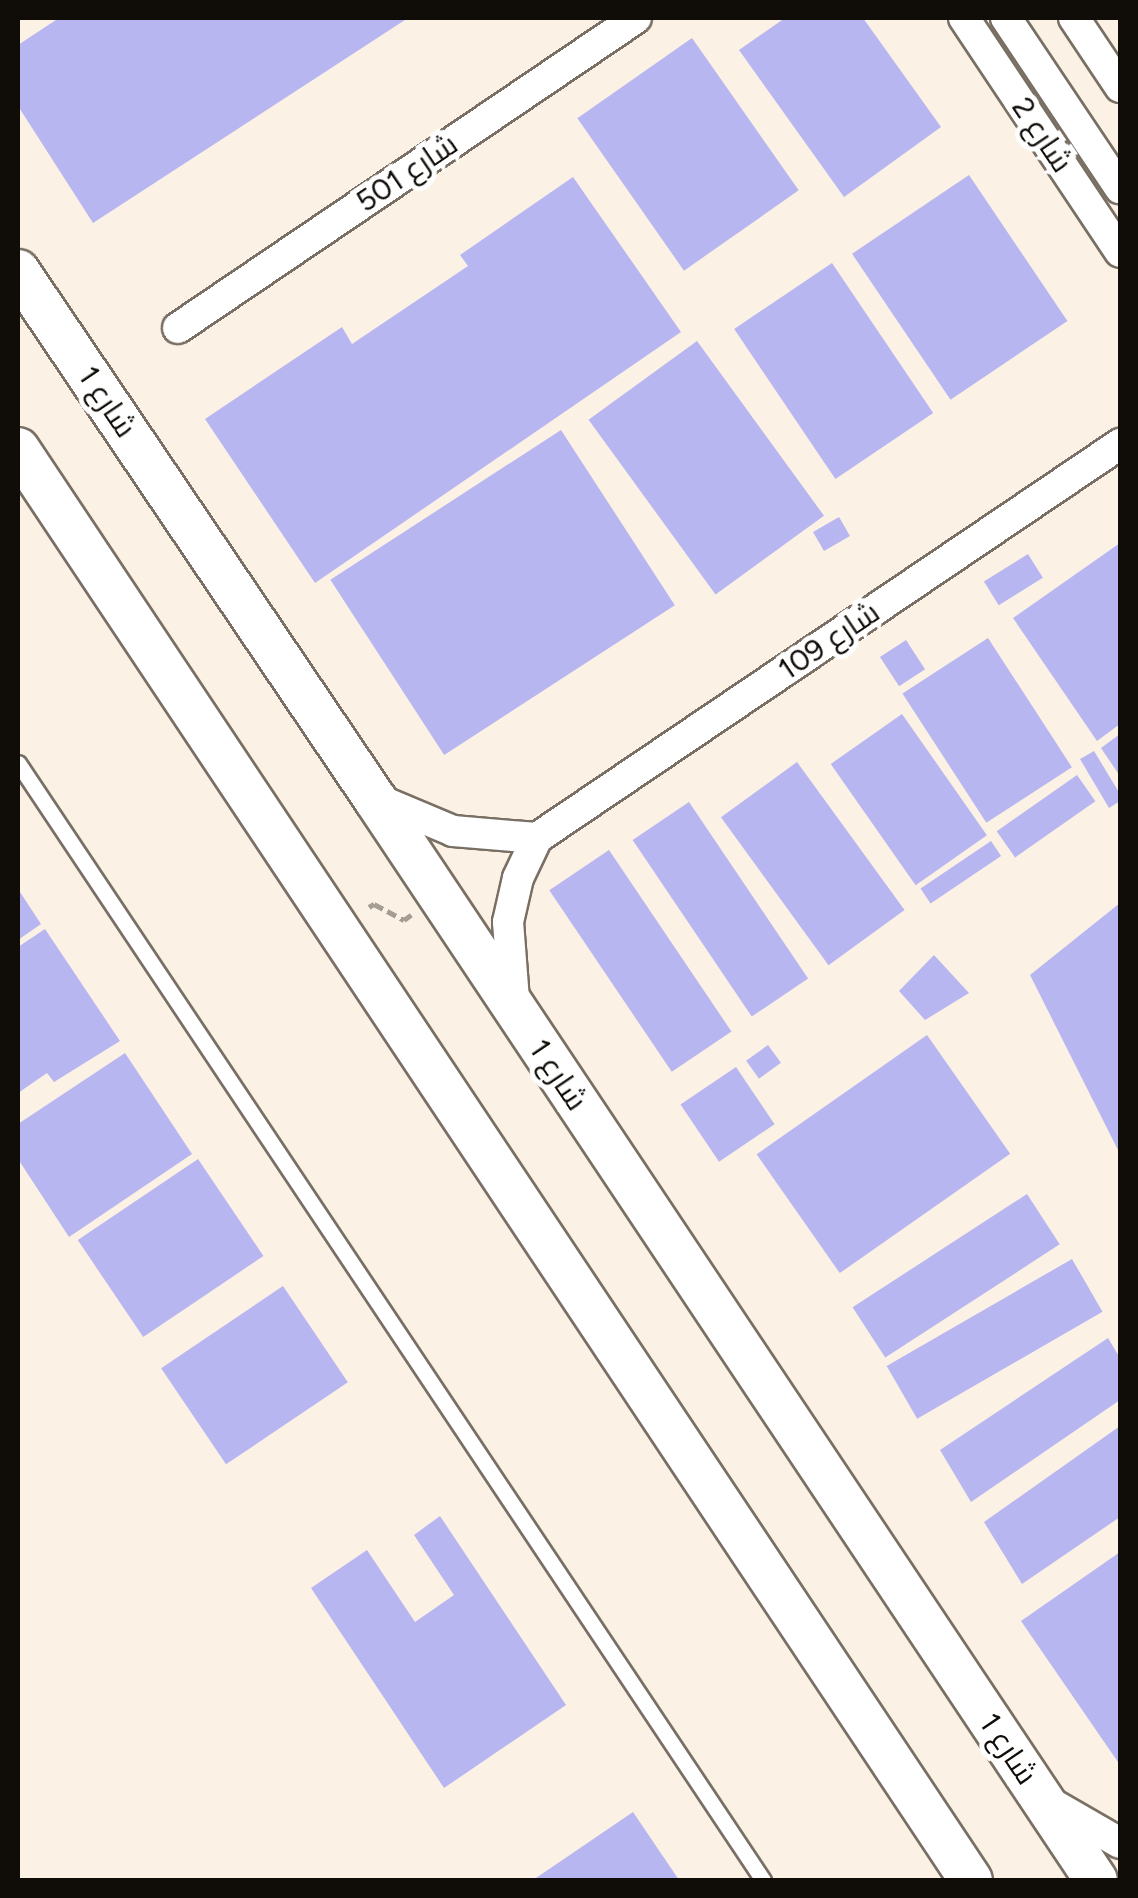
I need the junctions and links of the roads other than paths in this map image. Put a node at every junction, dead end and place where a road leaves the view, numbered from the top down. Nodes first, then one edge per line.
1 (636, 18) edge
2 (964, 18) edge
3 (1006, 18) edge
4 (1074, 18) edge
5 (1120, 87) edge
6 (1120, 188) edge
7 (1120, 252) edge
8 (18, 271) edge
9 (178, 328) dead end
10 (1120, 444) edge
11 (18, 450) edge
12 (18, 762) edge
13 (375, 798) junction
14 (536, 838) junction
15 (516, 1014) junction
16 (1040, 1796) junction
17 (1120, 1843) edge
18 (763, 1880) edge
19 (971, 1880) edge
20 (1096, 1880) edge

1 - 9 street, شارع 501
2 - 7 street, شارع 2
3 - 6 street, شارع 2
4 - 5 street
8 - 13 street, شارع 1
10 - 14 street, شارع 109
11 - 19 street
12 - 18 lane
13 - 14 street
13 - 15 street, شارع 1
14 - 15 street
15 - 16 street, شارع 1
16 - 17 street
16 - 20 street, شارع 1

